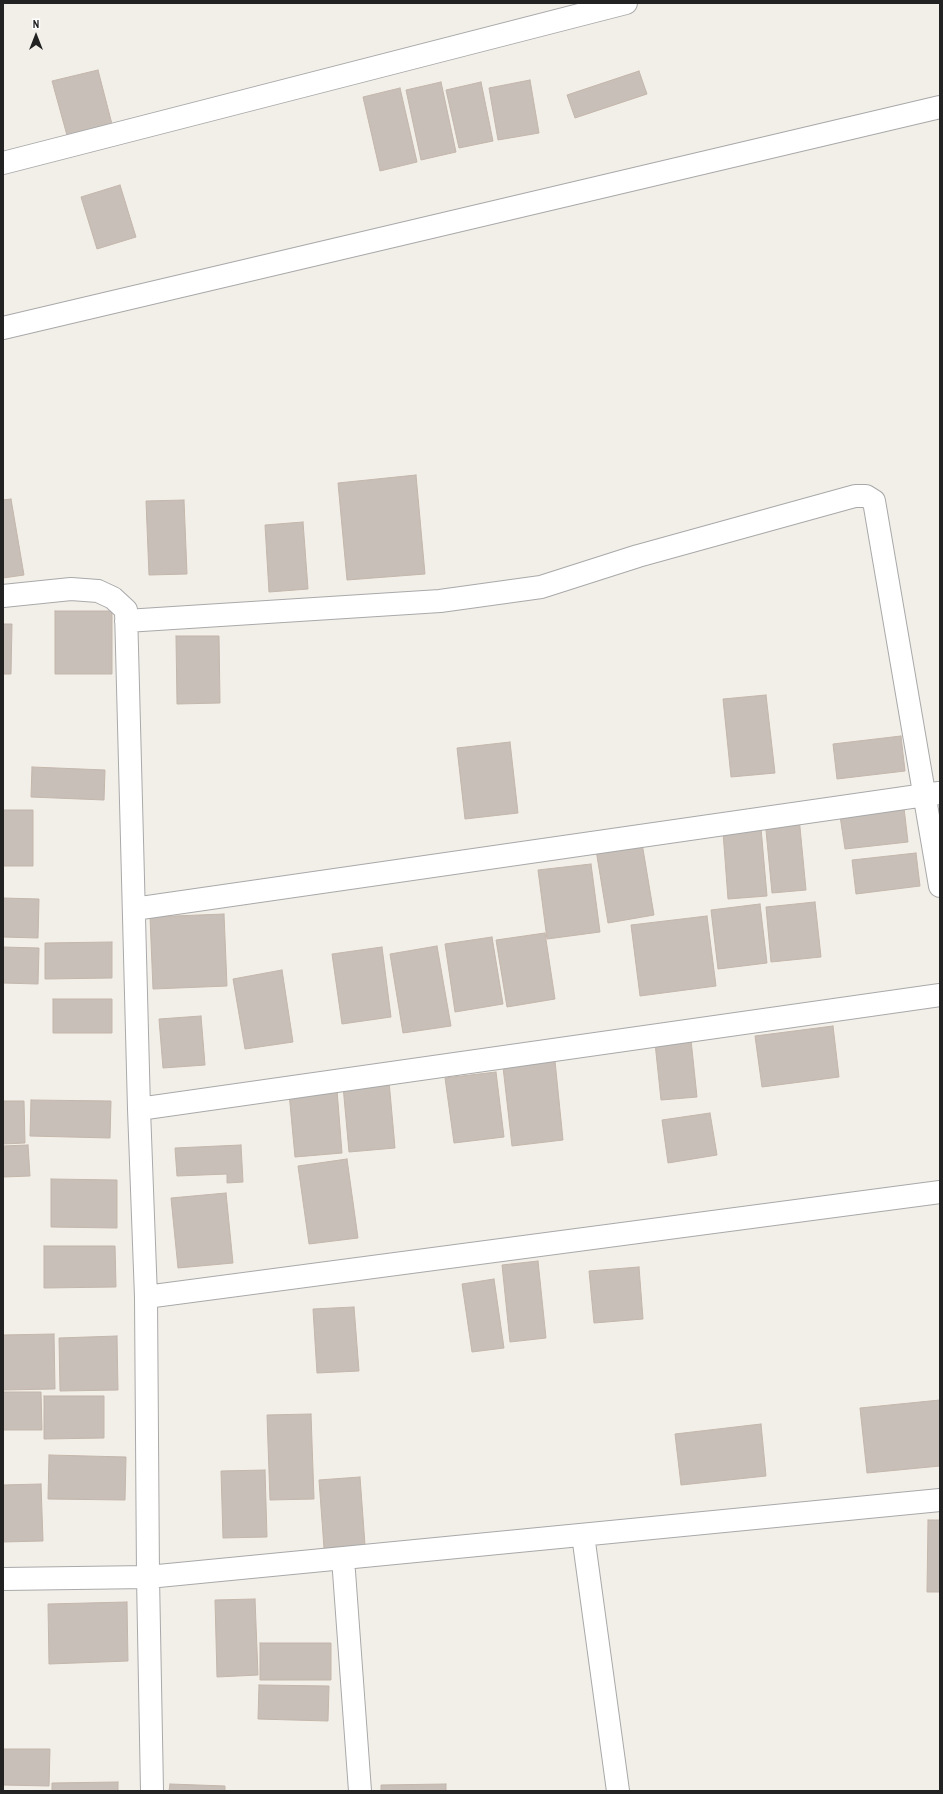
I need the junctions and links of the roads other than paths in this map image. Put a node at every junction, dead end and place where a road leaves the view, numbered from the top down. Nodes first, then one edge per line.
1 (626, 3) edge
2 (940, 107) edge
3 (3, 163) edge
4 (3, 328) edge
5 (3, 596) edge
6 (126, 621) junction
7 (933, 794) edge
8 (940, 886) edge
9 (134, 909) junction
10 (940, 995) edge
11 (139, 1109) junction
12 (940, 1192) edge
13 (146, 1297) junction
14 (940, 1500) edge
15 (583, 1535) junction
16 (343, 1558) junction
17 (148, 1577) junction
18 (3, 1579) edge
19 (152, 1791) edge
20 (360, 1791) edge
21 (618, 1791) edge

1 - 3 street
2 - 4 street
5 - 6 street
6 - 7 street
6 - 9 street
7 - 8 street
7 - 9 street
9 - 11 street
10 - 11 street
11 - 13 street
12 - 13 street
13 - 17 street
14 - 15 street
15 - 16 street
15 - 21 street
16 - 17 street
16 - 20 street
17 - 18 street
17 - 19 street

